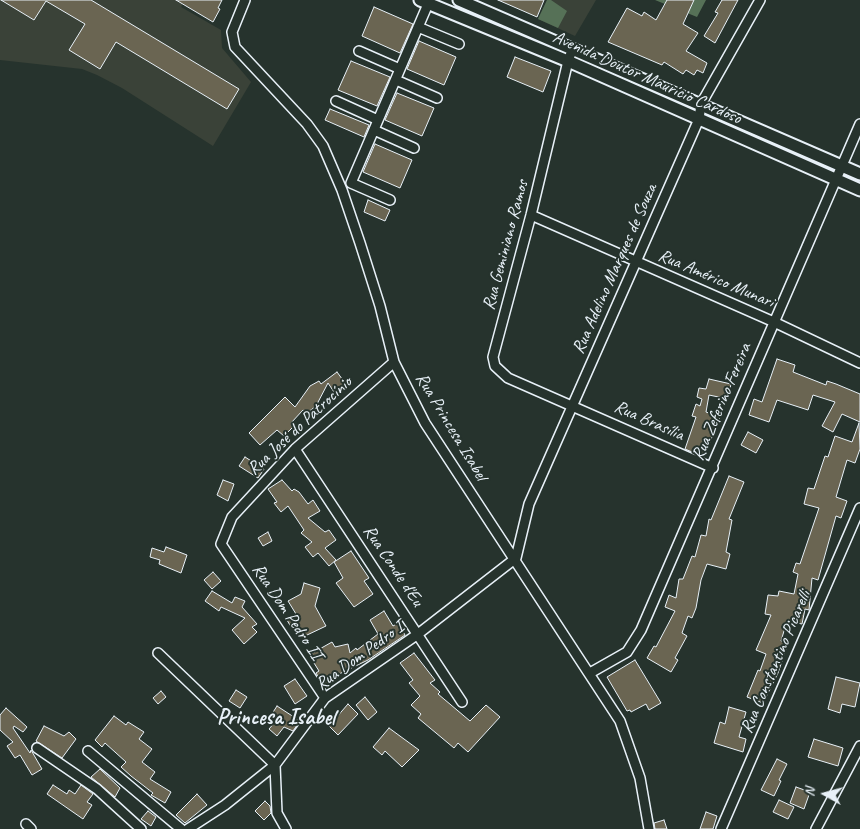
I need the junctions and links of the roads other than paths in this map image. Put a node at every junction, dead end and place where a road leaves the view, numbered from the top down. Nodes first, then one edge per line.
1 (245, 0) edge
2 (459, 0) edge
3 (760, 0) edge
4 (424, 2) edge
5 (480, 9) junction
6 (475, 22) junction
7 (418, 27) junction
8 (459, 44) dead end
9 (573, 48) junction
10 (359, 51) dead end
11 (568, 61) junction
12 (400, 69) junction
13 (396, 80) junction
14 (437, 98) dead end
15 (336, 101) dead end
16 (701, 104) junction
17 (699, 119) junction
18 (378, 120) junction
19 (860, 124) edge
20 (374, 130) junction
21 (414, 148) dead end
22 (842, 166) junction
23 (860, 174) edge
24 (836, 180) junction
25 (860, 190) edge
26 (390, 200) dead end
27 (532, 215) junction
28 (637, 262) junction
29 (774, 322) junction
30 (394, 362) junction
31 (860, 363) edge
32 (572, 404) junction
33 (295, 448) junction
34 (712, 468) junction
35 (860, 508) edge
36 (221, 544) joint
37 (516, 558) junction
38 (418, 634) junction
39 (158, 653) dead end
40 (590, 673) junction
41 (325, 698) junction
42 (462, 702) dead end
43 (860, 746) edge
44 (37, 748) dead end
45 (88, 751) dead end
46 (275, 765) junction
47 (141, 829) edge
48 (181, 829) edge
49 (188, 829) edge
50 (286, 829) edge
51 (649, 829) edge
52 (721, 829) edge
53 (816, 829) edge

1 - 30 street, Rua Princesa Isabel
2 - 5 street, Avenida Doutor Maurício Cardoso
3 - 16 street, Rua Adelino Marques de Souza
4 - 6 street, Avenida Doutor Maurício Cardoso
4 - 7 street
5 - 6 street
5 - 9 street, Avenida Doutor Maurício Cardoso
6 - 11 street, Avenida Doutor Maurício Cardoso
7 - 8 street
7 - 12 street
9 - 11 street, Rua Geminiano Ramos
9 - 16 street, Avenida Doutor Maurício Cardoso
10 - 12 street
11 - 17 street, Avenida Doutor Maurício Cardoso
11 - 27 street, Rua Geminiano Ramos
12 - 13 street
13 - 14 street
13 - 18 street
15 - 18 street
16 - 17 street, Rua Adelino Marques de Souza
16 - 22 street, Avenida Doutor Maurício Cardoso
17 - 24 street, Avenida Doutor Maurício Cardoso
17 - 28 street, Rua Adelino Marques de Souza
18 - 20 street
19 - 22 street, Rua Zeferino Fereira
20 - 21 street
20 - 26 street
22 - 23 street, Avenida Doutor Maurício Cardoso
22 - 24 street, Rua Zeferino Fereira
24 - 25 street, Avenida Doutor Maurício Cardoso
24 - 29 street, Rua Zeferino Fereira
27 - 28 street, Rua Américo Munari
27 - 32 street, Rua Geminiano Ramos
28 - 29 street, Rua Américo Munari
28 - 32 street, Rua Adelino Marques de Souza
29 - 31 street, Rua Américo Munari
29 - 34 street, Rua Zeferino Fereira
30 - 33 street, Rua José do Patrocínio
30 - 37 street, Rua Princesa Isabel
32 - 34 street, Rua Brasília
32 - 37 street, Rua Adelino Marques de Souza
33 - 36 street, Rua José do Patrocínio
33 - 38 street, Rua Conde d'Eu
34 - 40 street, Rua Zeferino Fereira
35 - 52 street, Rua Constantino Picarelli
36 - 41 street, Rua Dom Pedro II
37 - 38 street, Rua Dom Pedro I
37 - 40 street, Rua Princesa Isabel
38 - 41 street, Rua Dom Pedro I
38 - 42 street, Rua Conde d'Eu
39 - 46 street
40 - 51 street, Rua Princesa Isabel
41 - 46 street, Rua Dom Pedro I
43 - 53 street
44 - 47 street
45 - 48 street
46 - 49 street, Rua Dom Pedro I
46 - 50 street

